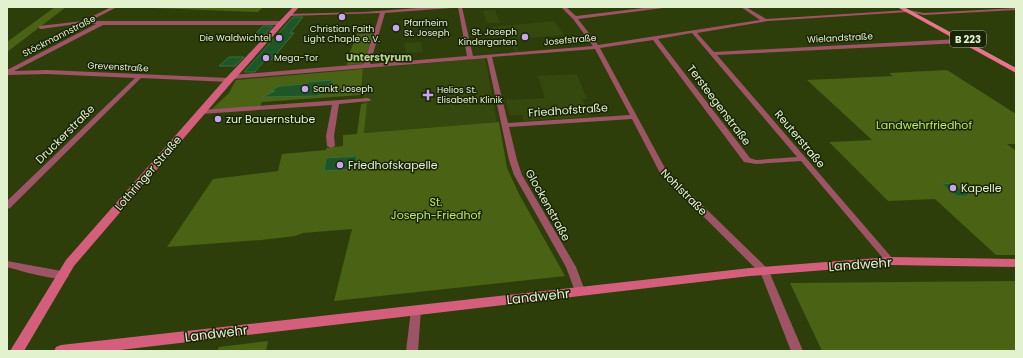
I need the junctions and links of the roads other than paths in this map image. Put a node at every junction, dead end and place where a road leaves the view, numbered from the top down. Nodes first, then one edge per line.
1 (115, 7) edge
2 (296, 7) edge
3 (343, 7) edge
4 (451, 7) edge
5 (460, 7) edge
6 (563, 7) edge
7 (663, 7) edge
8 (744, 7) edge
9 (900, 7) edge
10 (908, 9) edge
11 (1016, 9) edge
12 (383, 12) junction
13 (340, 14) junction
14 (920, 14) junction
15 (289, 15) junction
16 (575, 18) junction
17 (764, 20) junction
18 (84, 22) junction
19 (102, 23) junction
20 (281, 23) junction
21 (41, 27) dead end
22 (694, 32) junction
23 (654, 38) junction
24 (963, 39) junction
25 (597, 47) junction
26 (713, 54) junction
27 (489, 56) junction
28 (470, 57) junction
29 (1016, 65) edge
30 (366, 66) junction
31 (1016, 71) edge
32 (7, 73) edge
33 (139, 77) junction
34 (230, 78) junction
35 (368, 100) dead end
36 (336, 103) junction
37 (201, 112) junction
38 (633, 117) junction
39 (504, 121) junction
40 (331, 146) dead end
41 (803, 159) junction
42 (7, 206) edge
43 (890, 261) junction
44 (1016, 263) edge
45 (7, 264) edge
46 (765, 272) junction
47 (64, 275) junction
48 (580, 291) junction
49 (416, 310) junction
50 (17, 351) edge
51 (61, 351) edge
52 (412, 351) edge
53 (797, 351) edge

1 - 18 street, Stöckmannstraße
2 - 15 street, Lothringer Straße
3 - 13 street
4 - 12 street
5 - 28 street
6 - 16 street, Nohlstraße
7 - 16 street
8 - 17 street
9 - 10 main road, B 223
10 - 14 main road, B 223
10 - 17 street, Josefstraße
10 - 24 main road, B 223
11 - 14 street
12 - 13 street
12 - 30 street
13 - 15 street
14 - 24 main road, B 223
15 - 20 street, Lothringer Straße
16 - 25 street, Nohlstraße
17 - 22 street, Josefstraße
18 - 19 street, Stöckmannstraße
18 - 21 street, Stöckmannstraße
19 - 20 street
19 - 32 street, Stöckmannstraße
20 - 34 street, Lothringer Straße
22 - 23 street, Josefstraße
22 - 26 street, Reuterstraße
23 - 25 street, Josefstraße
23 - 41 street, Tersteegenstraße
24 - 26 street, Wielandstraße
24 - 29 main road, B 223
24 - 31 main road, B 223
25 - 27 street, Josefstraße
25 - 38 street, Nohlstraße
26 - 41 street, Reuterstraße
27 - 28 street, Josefstraße
27 - 39 street, Glockenstraße
28 - 30 street, Josefstraße
30 - 34 street, Josefstraße
32 - 33 street, Grevenstraße
33 - 34 street, Grevenstraße
33 - 42 street, Druckerstraße
34 - 37 street, Lothringer Straße
35 - 36 street
36 - 37 street
36 - 40 street
37 - 47 street, Lothringer Straße
38 - 39 street, Friedhofstraße
38 - 46 street, Nohlstraße
39 - 48 street, Glockenstraße
41 - 43 street, Reuterstraße
43 - 44 street, Landwehr
43 - 46 street, Landwehr
45 - 47 street
46 - 48 street, Landwehr
46 - 53 street, Nohlstraße
47 - 50 street, Lothringer Straße
48 - 49 street, Landwehr
49 - 51 street, Landwehr
49 - 52 street

